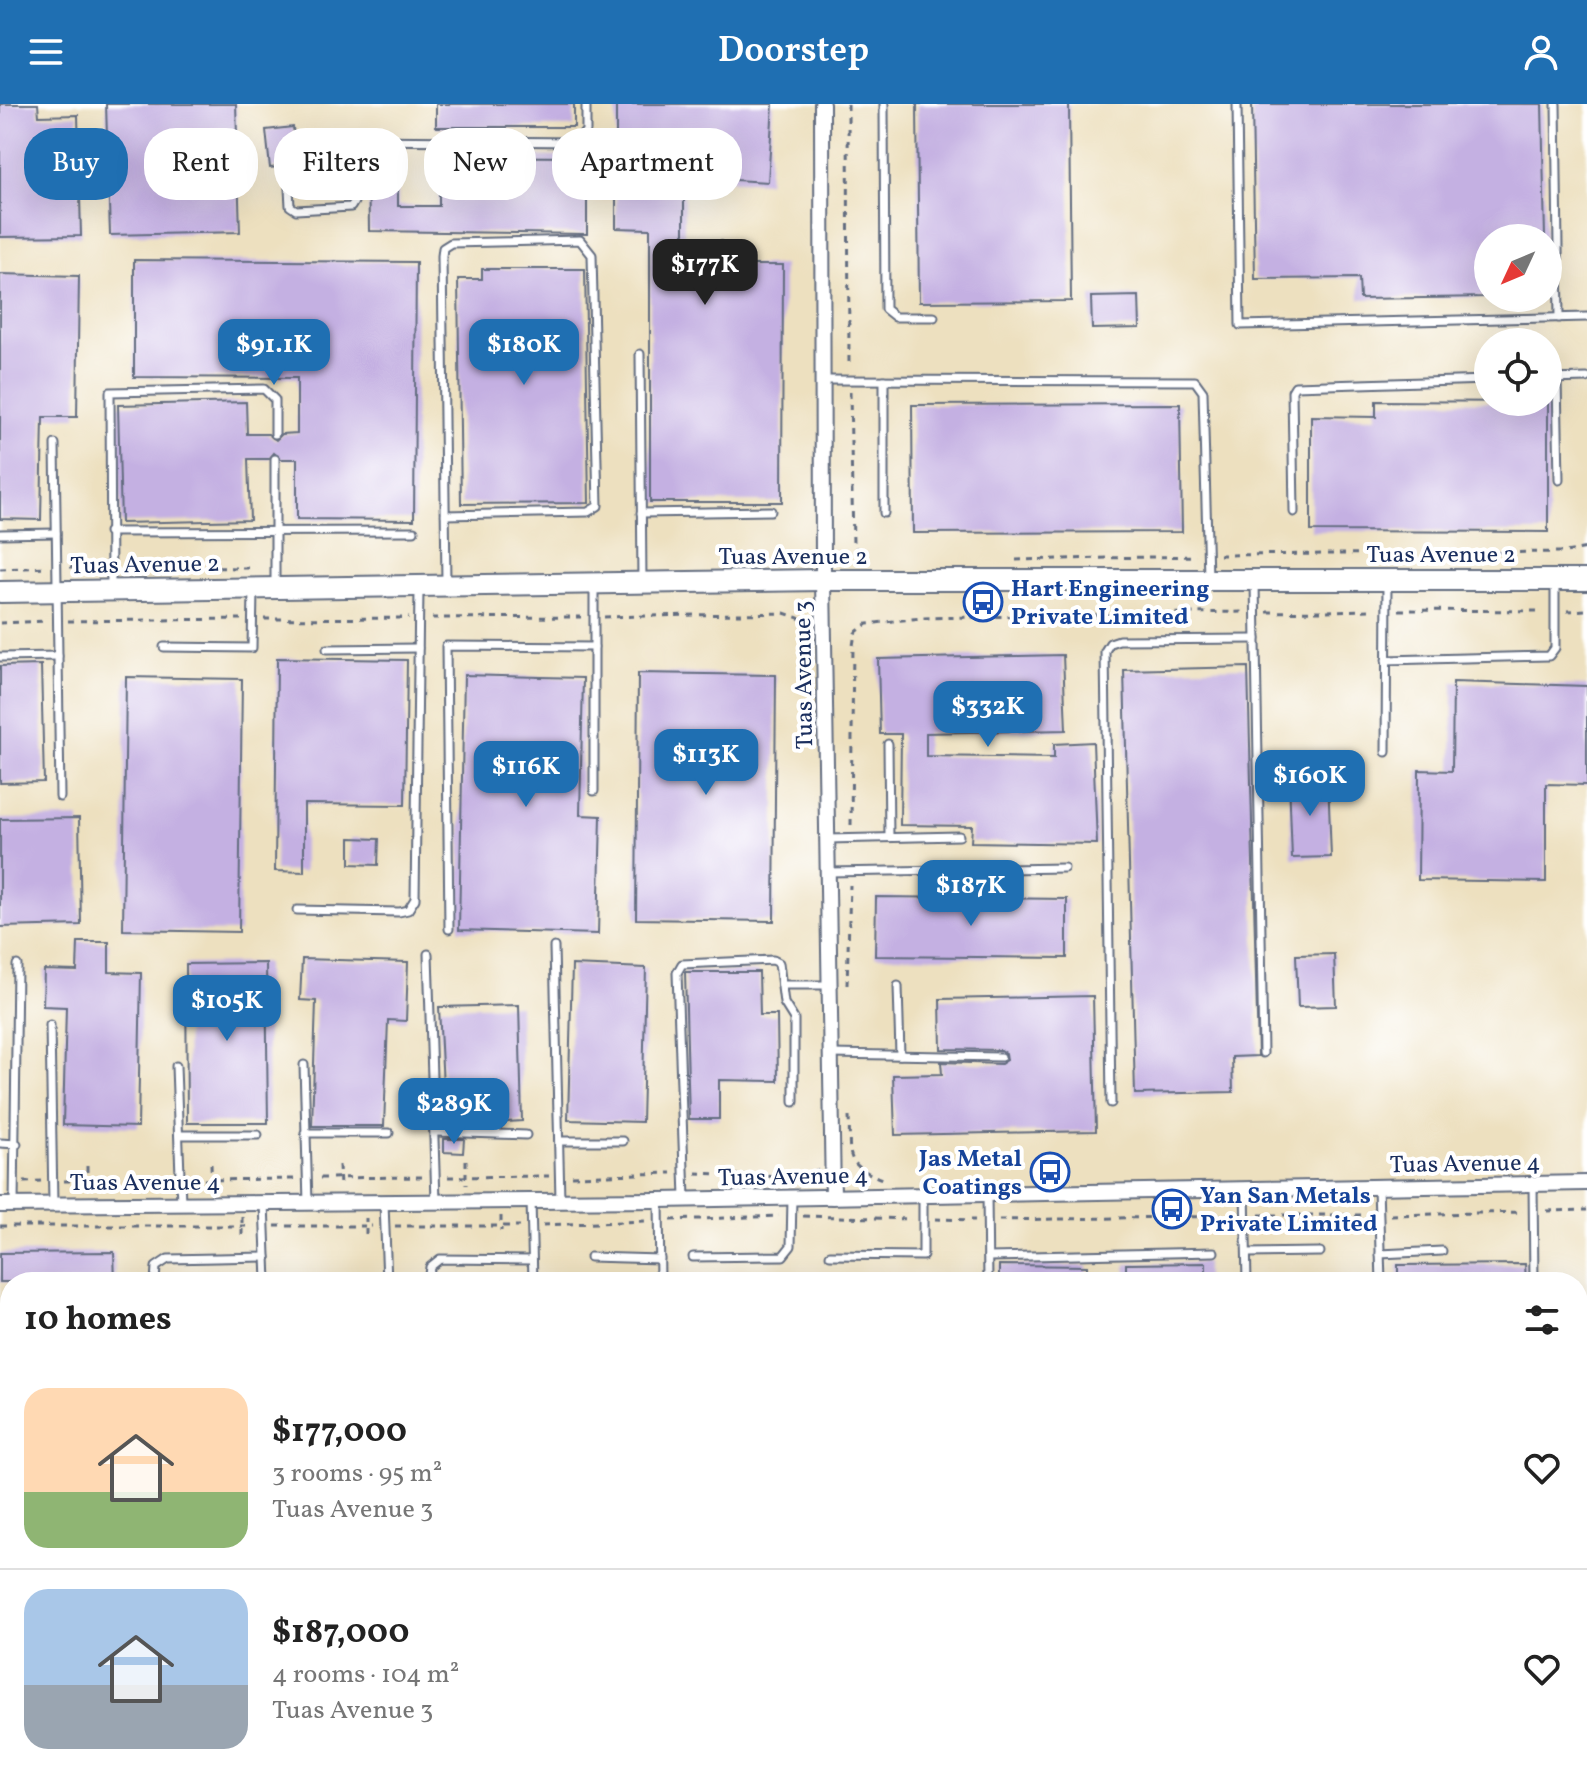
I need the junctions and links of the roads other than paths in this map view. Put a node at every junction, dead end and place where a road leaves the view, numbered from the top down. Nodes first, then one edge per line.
1 (586, 104) edge
2 (822, 104) edge
3 (884, 104) edge
4 (1237, 104) edge
5 (1556, 104) edge
6 (408, 140) edge
7 (353, 181) joint
8 (934, 317) dead end
9 (1587, 317) edge
10 (1559, 318) junction
11 (640, 354) dead end
12 (1587, 378) edge
13 (1562, 379) edge
14 (823, 380) junction
15 (884, 380) junction
16 (1474, 380) edge
17 (1555, 416) edge
18 (275, 434) dead end
19 (55, 444) dead end
20 (275, 459) dead end
21 (1559, 480) dead end
22 (771, 511) dead end
23 (1294, 512) dead end
24 (641, 513) junction
25 (884, 513) dead end
26 (445, 515) junction
27 (275, 531) junction
28 (414, 531) dead end
29 (109, 532) junction
30 (56, 533) junction
31 (0, 534) edge
32 (823, 580) junction
33 (1209, 580) junction
34 (1255, 580) junction
35 (1387, 580) junction
36 (1555, 580) junction
37 (1587, 580) edge
38 (642, 584) junction
39 (594, 585) junction
40 (253, 588) junction
41 (419, 588) junction
42 (446, 588) junction
43 (275, 589) junction
44 (111, 591) junction
45 (0, 592) edge
46 (56, 592) junction
47 (1256, 639) junction
48 (164, 647) dead end
49 (594, 647) junction
50 (418, 648) junction
51 (327, 649) dead end
52 (58, 656) junction
53 (0, 657) edge
54 (1386, 660) junction
55 (888, 744) dead end
56 (1386, 752) dead end
57 (594, 791) dead end
58 (60, 797) dead end
59 (959, 836) dead end
60 (889, 837) junction
61 (828, 839) junction
62 (1064, 868) dead end
63 (828, 872) junction
64 (297, 910) dead end
65 (449, 929) dead end
66 (554, 947) dead end
67 (428, 954) dead end
68 (17, 965) dead end
69 (782, 985) junction
70 (830, 985) junction
71 (898, 986) dead end
72 (50, 1025) dead end
73 (1263, 1053) dead end
74 (831, 1054) junction
75 (900, 1055) junction
76 (1001, 1057) dead end
77 (304, 1065) dead end
78 (176, 1066) dead end
79 (794, 1102) dead end
80 (1111, 1103) dead end
81 (436, 1132) junction
82 (305, 1133) junction
83 (389, 1133) dead end
84 (179, 1135) junction
85 (258, 1135) dead end
86 (526, 1135) dead end
87 (559, 1141) junction
88 (623, 1141) dead end
89 (0, 1143) edge
90 (17, 1144) junction
91 (1587, 1183) edge
92 (1533, 1184) junction
93 (1378, 1187) junction
94 (1245, 1190) junction
95 (987, 1194) junction
96 (923, 1196) junction
97 (833, 1197) junction
98 (792, 1198) junction
99 (685, 1199) junction
100 (531, 1200) junction
101 (560, 1200) junction
102 (659, 1200) junction
103 (436, 1201) junction
104 (181, 1203) junction
105 (264, 1203) junction
106 (308, 1203) junction
107 (384, 1203) junction
108 (53, 1204) junction
109 (7, 1205) edge
110 (1442, 1251) dead end
111 (1214, 1252) dead end
112 (1320, 1252) dead end
113 (1247, 1253) junction
114 (1380, 1254) junction
115 (830, 1255) dead end
116 (266, 1257) junction
117 (590, 1257) dead end
118 (693, 1257) dead end
119 (988, 1257) junction
120 (660, 1259) junction
121 (532, 1260) junction
122 (156, 1272) edge
123 (267, 1272) edge
124 (387, 1272) edge
125 (429, 1272) edge
126 (533, 1272) edge
127 (660, 1272) edge
128 (988, 1272) edge
129 (1247, 1272) edge
130 (1381, 1272) edge
131 (1534, 1272) edge

1 - 6 lane
2 - 14 street, Tuas Avenue 3
3 - 8 lane
4 - 10 lane
5 - 10 lane
7 - 7 lane
9 - 10 lane
11 - 24 lane
12 - 13 lane
14 - 15 lane
14 - 32 street, Tuas Avenue 3
15 - 25 lane
15 - 33 lane
16 - 23 lane
17 - 21 lane
18 - 29 lane
19 - 30 lane
20 - 27 lane
22 - 24 lane
24 - 38 lane
26 - 26 lane
26 - 42 lane
27 - 28 lane
27 - 29 lane
27 - 43 lane
29 - 44 lane
30 - 31 lane
30 - 46 lane
32 - 33 street, Tuas Avenue 2
32 - 38 street, Tuas Avenue 2
32 - 61 street, Tuas Avenue 3
33 - 34 street, Tuas Avenue 2
34 - 35 street, Tuas Avenue 2
34 - 47 lane
35 - 36 street, Tuas Avenue 2
35 - 54 lane
36 - 37 street, Tuas Avenue 2
36 - 54 lane
38 - 39 street, Tuas Avenue 2
39 - 42 street, Tuas Avenue 2
39 - 49 lane
40 - 43 street, Tuas Avenue 2
40 - 44 street, Tuas Avenue 2
40 - 48 lane
41 - 42 street, Tuas Avenue 2
41 - 43 street, Tuas Avenue 2
41 - 50 lane
44 - 46 street, Tuas Avenue 2
45 - 46 street, Tuas Avenue 2
46 - 52 lane
47 - 73 lane
47 - 80 lane
49 - 57 lane
49 - 65 lane
50 - 51 lane
50 - 64 lane
52 - 53 lane
52 - 58 lane
54 - 56 lane
55 - 60 lane
59 - 60 lane
60 - 61 lane
61 - 63 street, Tuas Avenue 3
62 - 63 lane
63 - 70 street, Tuas Avenue 3
66 - 87 lane
67 - 81 lane
68 - 90 lane
69 - 70 lane
69 - 79 lane
69 - 99 lane
70 - 74 street, Tuas Avenue 3
71 - 75 lane
72 - 108 lane
74 - 75 lane
74 - 97 street, Tuas Avenue 3
75 - 76 lane
77 - 82 lane
78 - 84 lane
81 - 86 lane
81 - 103 lane
82 - 83 lane
82 - 106 lane
84 - 85 lane
84 - 104 lane
87 - 88 lane
87 - 101 lane
89 - 90 lane
90 - 109 lane
91 - 92 street, Tuas Avenue 4
92 - 93 street, Tuas Avenue 4
92 - 131 lane
93 - 94 street, Tuas Avenue 4
93 - 114 lane
94 - 95 street, Tuas Avenue 4
94 - 113 lane
95 - 96 street, Tuas Avenue 4
95 - 119 lane
96 - 97 street, Tuas Avenue 4
96 - 115 lane
97 - 98 street, Tuas Avenue 4
98 - 99 street, Tuas Avenue 4
98 - 118 lane
99 - 102 street, Tuas Avenue 4
100 - 101 street, Tuas Avenue 4
100 - 103 street, Tuas Avenue 4
100 - 121 lane
101 - 102 street, Tuas Avenue 4
102 - 120 lane
103 - 107 street, Tuas Avenue 4
104 - 105 street, Tuas Avenue 4
104 - 108 street, Tuas Avenue 4
105 - 106 street, Tuas Avenue 4
105 - 116 lane
106 - 107 street, Tuas Avenue 4
107 - 124 lane
108 - 109 street, Tuas Avenue 4
110 - 114 lane
111 - 119 lane
112 - 113 lane
113 - 129 lane
114 - 130 lane
116 - 122 lane
116 - 123 lane
117 - 120 lane
119 - 128 lane
120 - 127 lane
121 - 125 lane
121 - 126 lane

